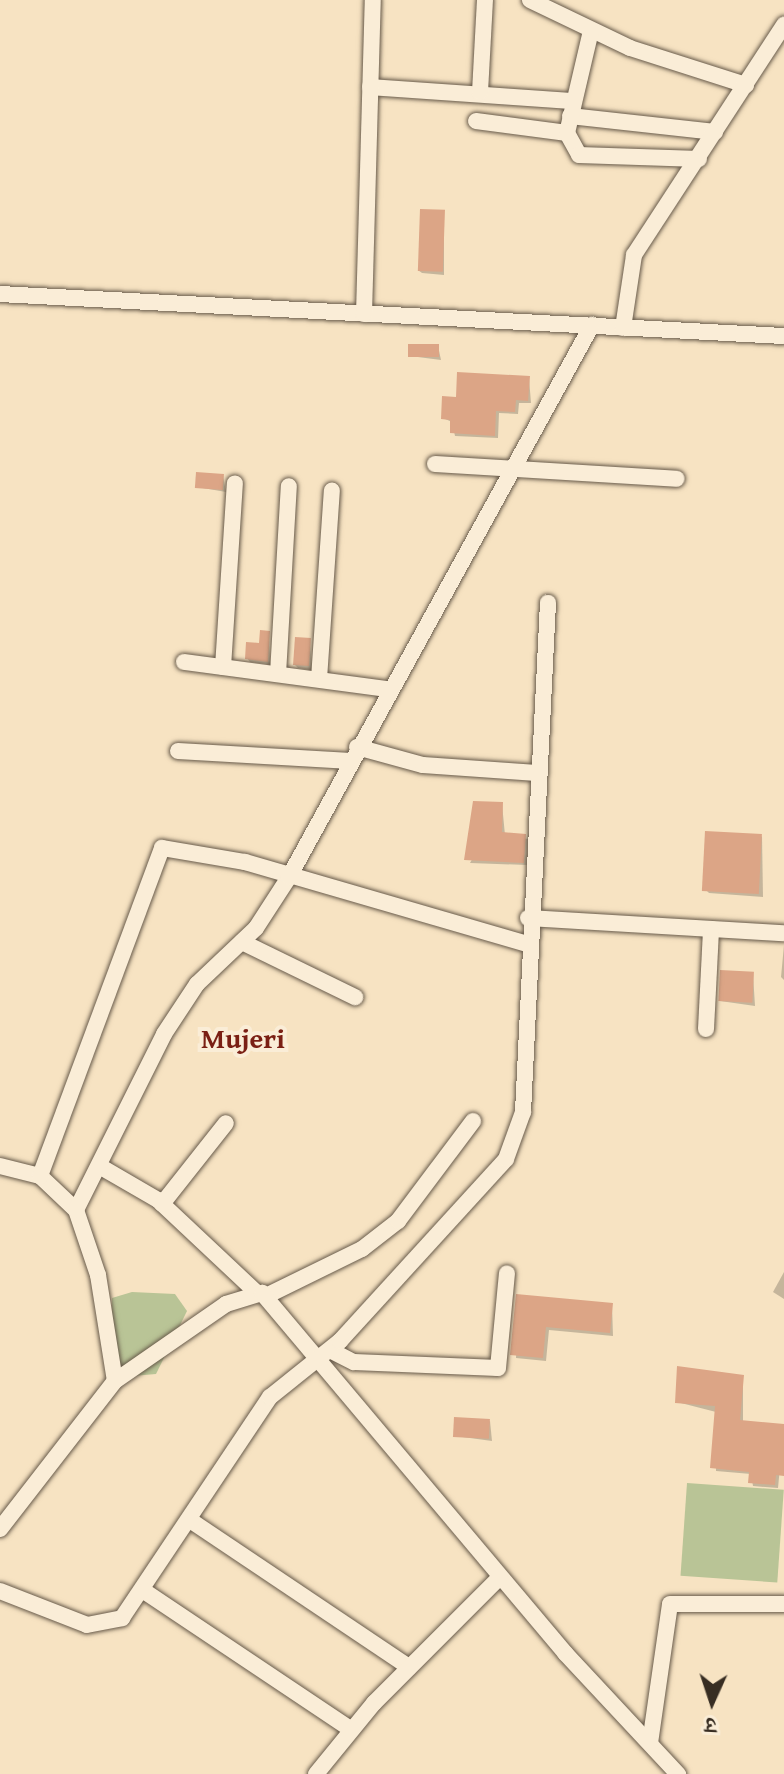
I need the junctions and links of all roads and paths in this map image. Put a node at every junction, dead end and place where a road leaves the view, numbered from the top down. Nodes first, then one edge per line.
1 (373, 0) edge
2 (485, 0) edge
3 (530, 0) edge
4 (784, 25) edge
5 (591, 31) junction
6 (746, 85) junction
7 (370, 87) junction
8 (480, 92) junction
9 (569, 117) junction
10 (476, 121) dead end
11 (715, 132) junction
12 (699, 159) junction
13 (0, 294) edge
14 (364, 314) junction
15 (592, 325) junction
16 (623, 328) junction
17 (784, 336) edge
18 (435, 464) dead end
19 (517, 470) junction
20 (677, 479) dead end
21 (235, 483) dead end
22 (289, 486) dead end
23 (332, 490) dead end
24 (548, 603) dead end
25 (184, 662) dead end
26 (223, 667) junction
27 (278, 674) junction
28 (319, 679) junction
29 (387, 689) junction
30 (178, 751) dead end
31 (354, 754) junction
32 (537, 773) junction
33 (289, 877) junction
34 (528, 918) junction
35 (711, 929) junction
36 (784, 933) edge
37 (242, 942) junction
38 (527, 944) junction
39 (355, 997) dead end
40 (706, 1029) dead end
41 (473, 1121) dead end
42 (226, 1123) dead end
43 (0, 1166) edge
44 (101, 1167) junction
45 (40, 1176) junction
46 (162, 1204) junction
47 (76, 1210) junction
48 (507, 1273) dead end
49 (261, 1294) junction
50 (325, 1354) junction
51 (115, 1381) junction
52 (190, 1520) junction
53 (0, 1529) edge
54 (500, 1577) junction
55 (0, 1591) edge
56 (144, 1591) junction
57 (784, 1604) edge
58 (409, 1667) junction
59 (350, 1729) junction
60 (650, 1743) junction
61 (316, 1774) edge
62 (678, 1774) edge

1 - 7 street
2 - 8 street
3 - 5 street
4 - 6 street
5 - 6 street
5 - 9 street
6 - 11 street
7 - 8 street
7 - 14 street
8 - 9 street
9 - 10 street
9 - 11 street
9 - 12 street
11 - 12 street
12 - 16 street
13 - 14 street
14 - 15 street
15 - 16 street
15 - 19 street
16 - 17 street
18 - 19 street
19 - 20 street
19 - 29 street
21 - 26 street
22 - 27 street
23 - 28 street
24 - 32 street
25 - 26 street
26 - 27 street
27 - 28 street
28 - 29 street
29 - 31 street
30 - 31 street
31 - 32 street
31 - 33 street
32 - 34 street
33 - 37 street
33 - 38 street
33 - 45 street
34 - 35 street
34 - 38 street
35 - 36 street
35 - 40 street
37 - 39 street
37 - 44 street
38 - 50 street
41 - 49 street
42 - 46 street
43 - 45 street
44 - 46 street
44 - 47 street
45 - 47 street
46 - 49 street
47 - 51 street
48 - 50 street
49 - 50 street
49 - 51 street
50 - 52 street
50 - 54 street
51 - 53 street
52 - 56 street
52 - 58 street
54 - 58 street
54 - 60 street
55 - 56 street
56 - 59 street
57 - 60 street
58 - 59 street
59 - 61 street
60 - 62 street

